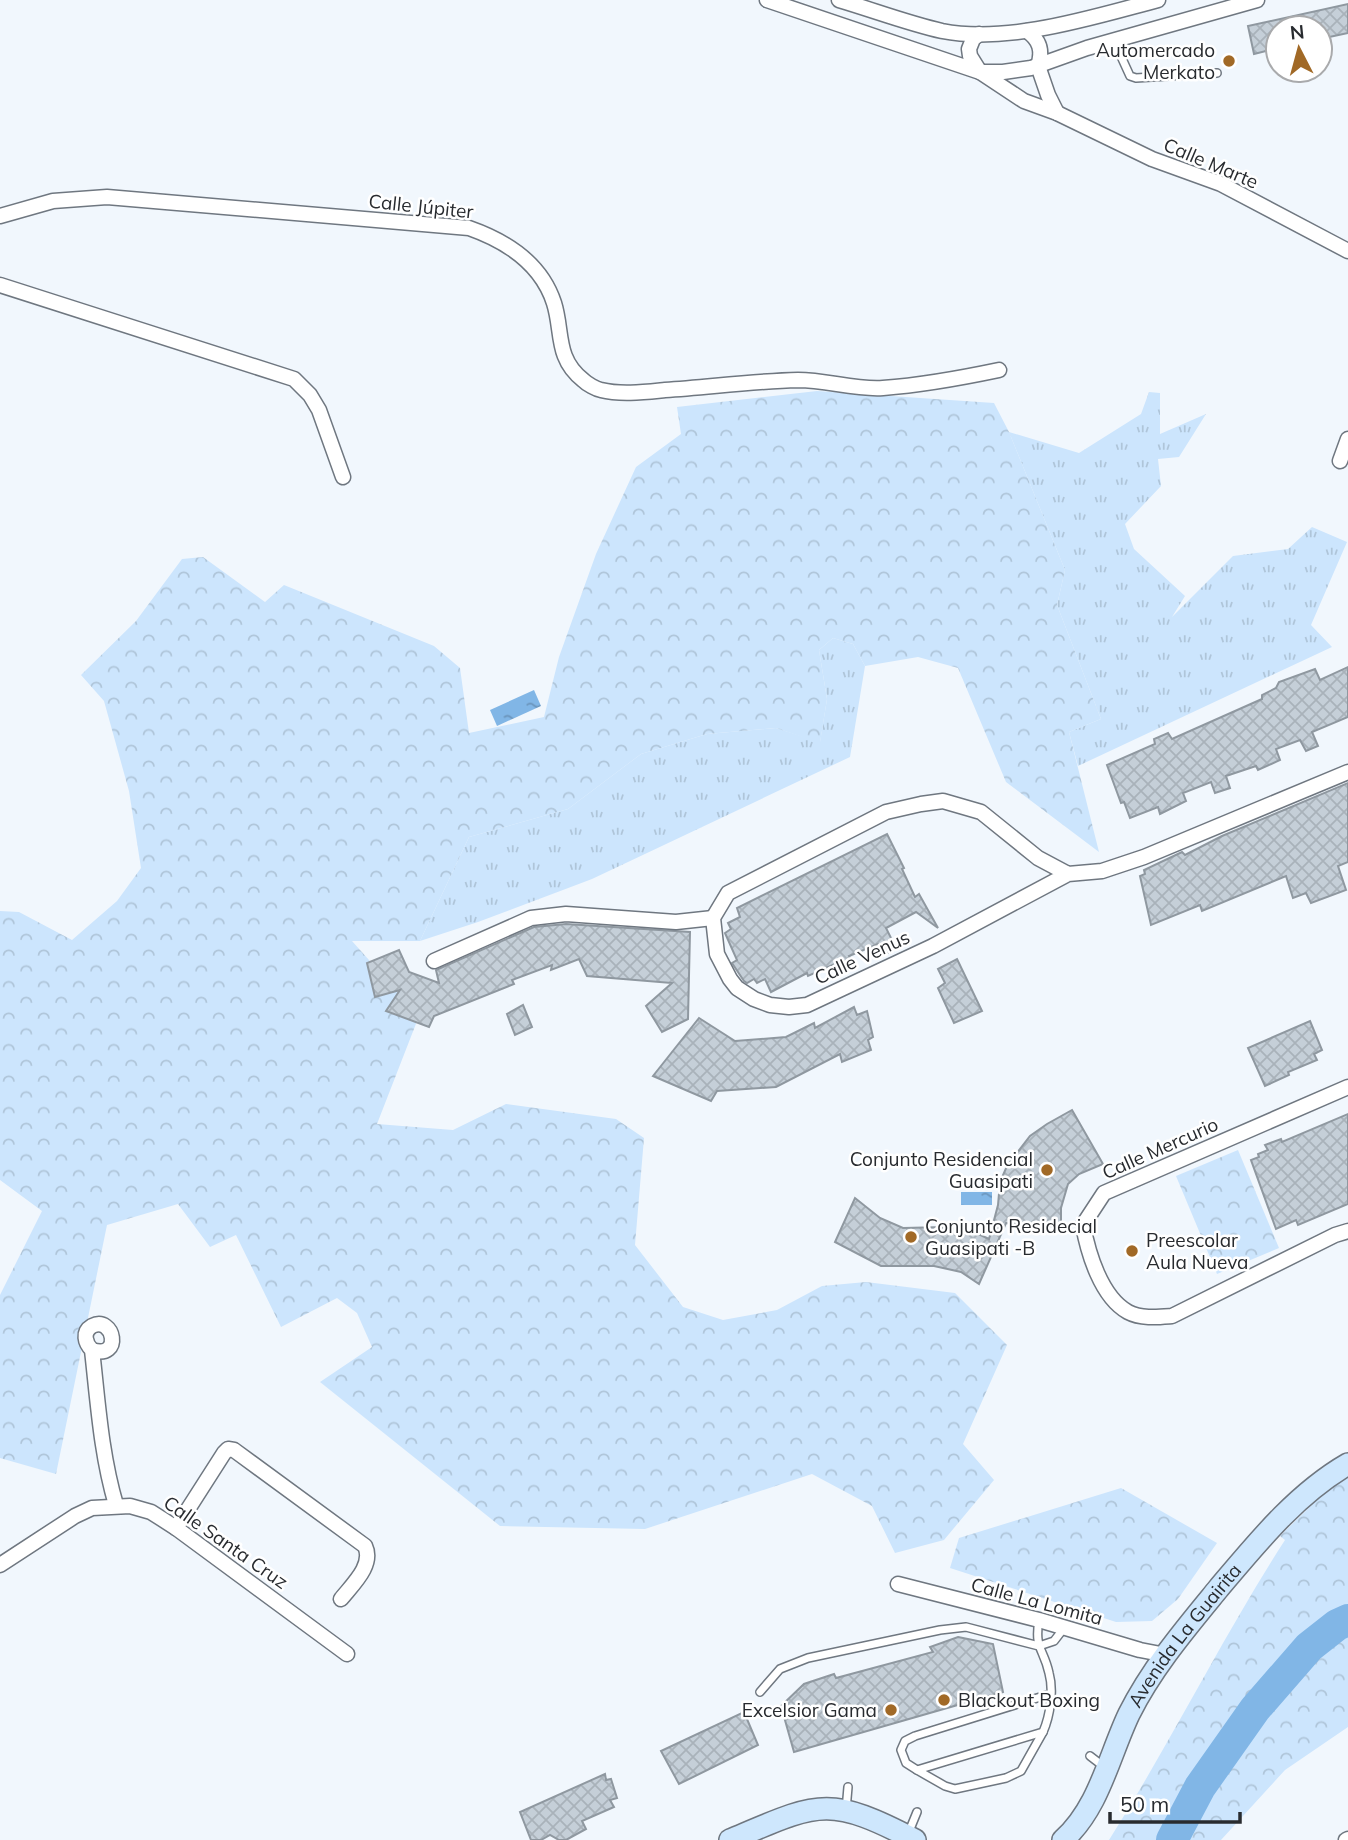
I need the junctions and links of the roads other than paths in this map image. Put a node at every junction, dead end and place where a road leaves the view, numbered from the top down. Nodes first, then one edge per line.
1 (767, 0) edge
2 (839, 0) edge
3 (1158, 0) edge
4 (1257, 0) edge
5 (1027, 31) junction
6 (979, 34) junction
7 (1114, 40) junction
8 (1038, 66) junction
9 (979, 72) junction
10 (1217, 73) dead end
11 (1057, 113) junction
12 (0, 216) edge
13 (1348, 251) edge
14 (0, 285) edge
15 (999, 370) dead end
16 (1348, 439) edge
17 (1340, 460) dead end
18 (343, 477) dead end
19 (1348, 772) edge
20 (1068, 874) junction
21 (713, 918) junction
22 (434, 961) dead end
23 (1348, 1087) edge
24 (1348, 1231) edge
25 (92, 1350) dead end
26 (1348, 1464) edge
27 (116, 1505) junction
28 (176, 1528) junction
29 (0, 1565) edge
30 (898, 1584) dead end
31 (341, 1599) dead end
32 (1039, 1620) junction
33 (1064, 1628) junction
34 (1039, 1646) junction
35 (347, 1654) dead end
36 (1166, 1655) junction
37 (760, 1692) dead end
38 (1050, 1694) junction
39 (1043, 1732) junction
40 (917, 1770) junction
41 (848, 1787) dead end
42 (846, 1810) junction
43 (917, 1812) dead end
44 (911, 1838) edge
45 (730, 1840) edge
46 (1063, 1840) edge

1 - 9 street
2 - 6 street
3 - 5 street
4 - 7 street
5 - 6 street
5 - 8 street
6 - 9 street
7 - 8 street
7 - 10 lane
8 - 9 street
8 - 11 street
9 - 11 street, Calle Marte
11 - 13 street, Calle Marte
12 - 15 street, Calle Júpiter
14 - 18 street
16 - 17 street
19 - 20 street, Calle Venus
20 - 21 street
20 - 21 street, Calle Venus
21 - 22 street
23 - 24 street, Calle Mercurio
25 - 27 street
26 - 36 street, Avenida La Guairita
27 - 28 street, Calle Santa Cruz
27 - 29 street, Calle Santa Cruz
28 - 31 street
28 - 35 street, Calle Santa Cruz
30 - 32 street, Calle La Lomita
32 - 33 street, Calle La Lomita
32 - 34 lane
33 - 34 lane
33 - 36 street, Calle La Lomita
34 - 37 lane
34 - 38 lane
36 - 46 street, Avenida La Guairita
38 - 39 lane
38 - 40 lane
39 - 40 lane
39 - 40 lane
41 - 42 lane
42 - 44 street
42 - 45 street
43 - 44 lane

